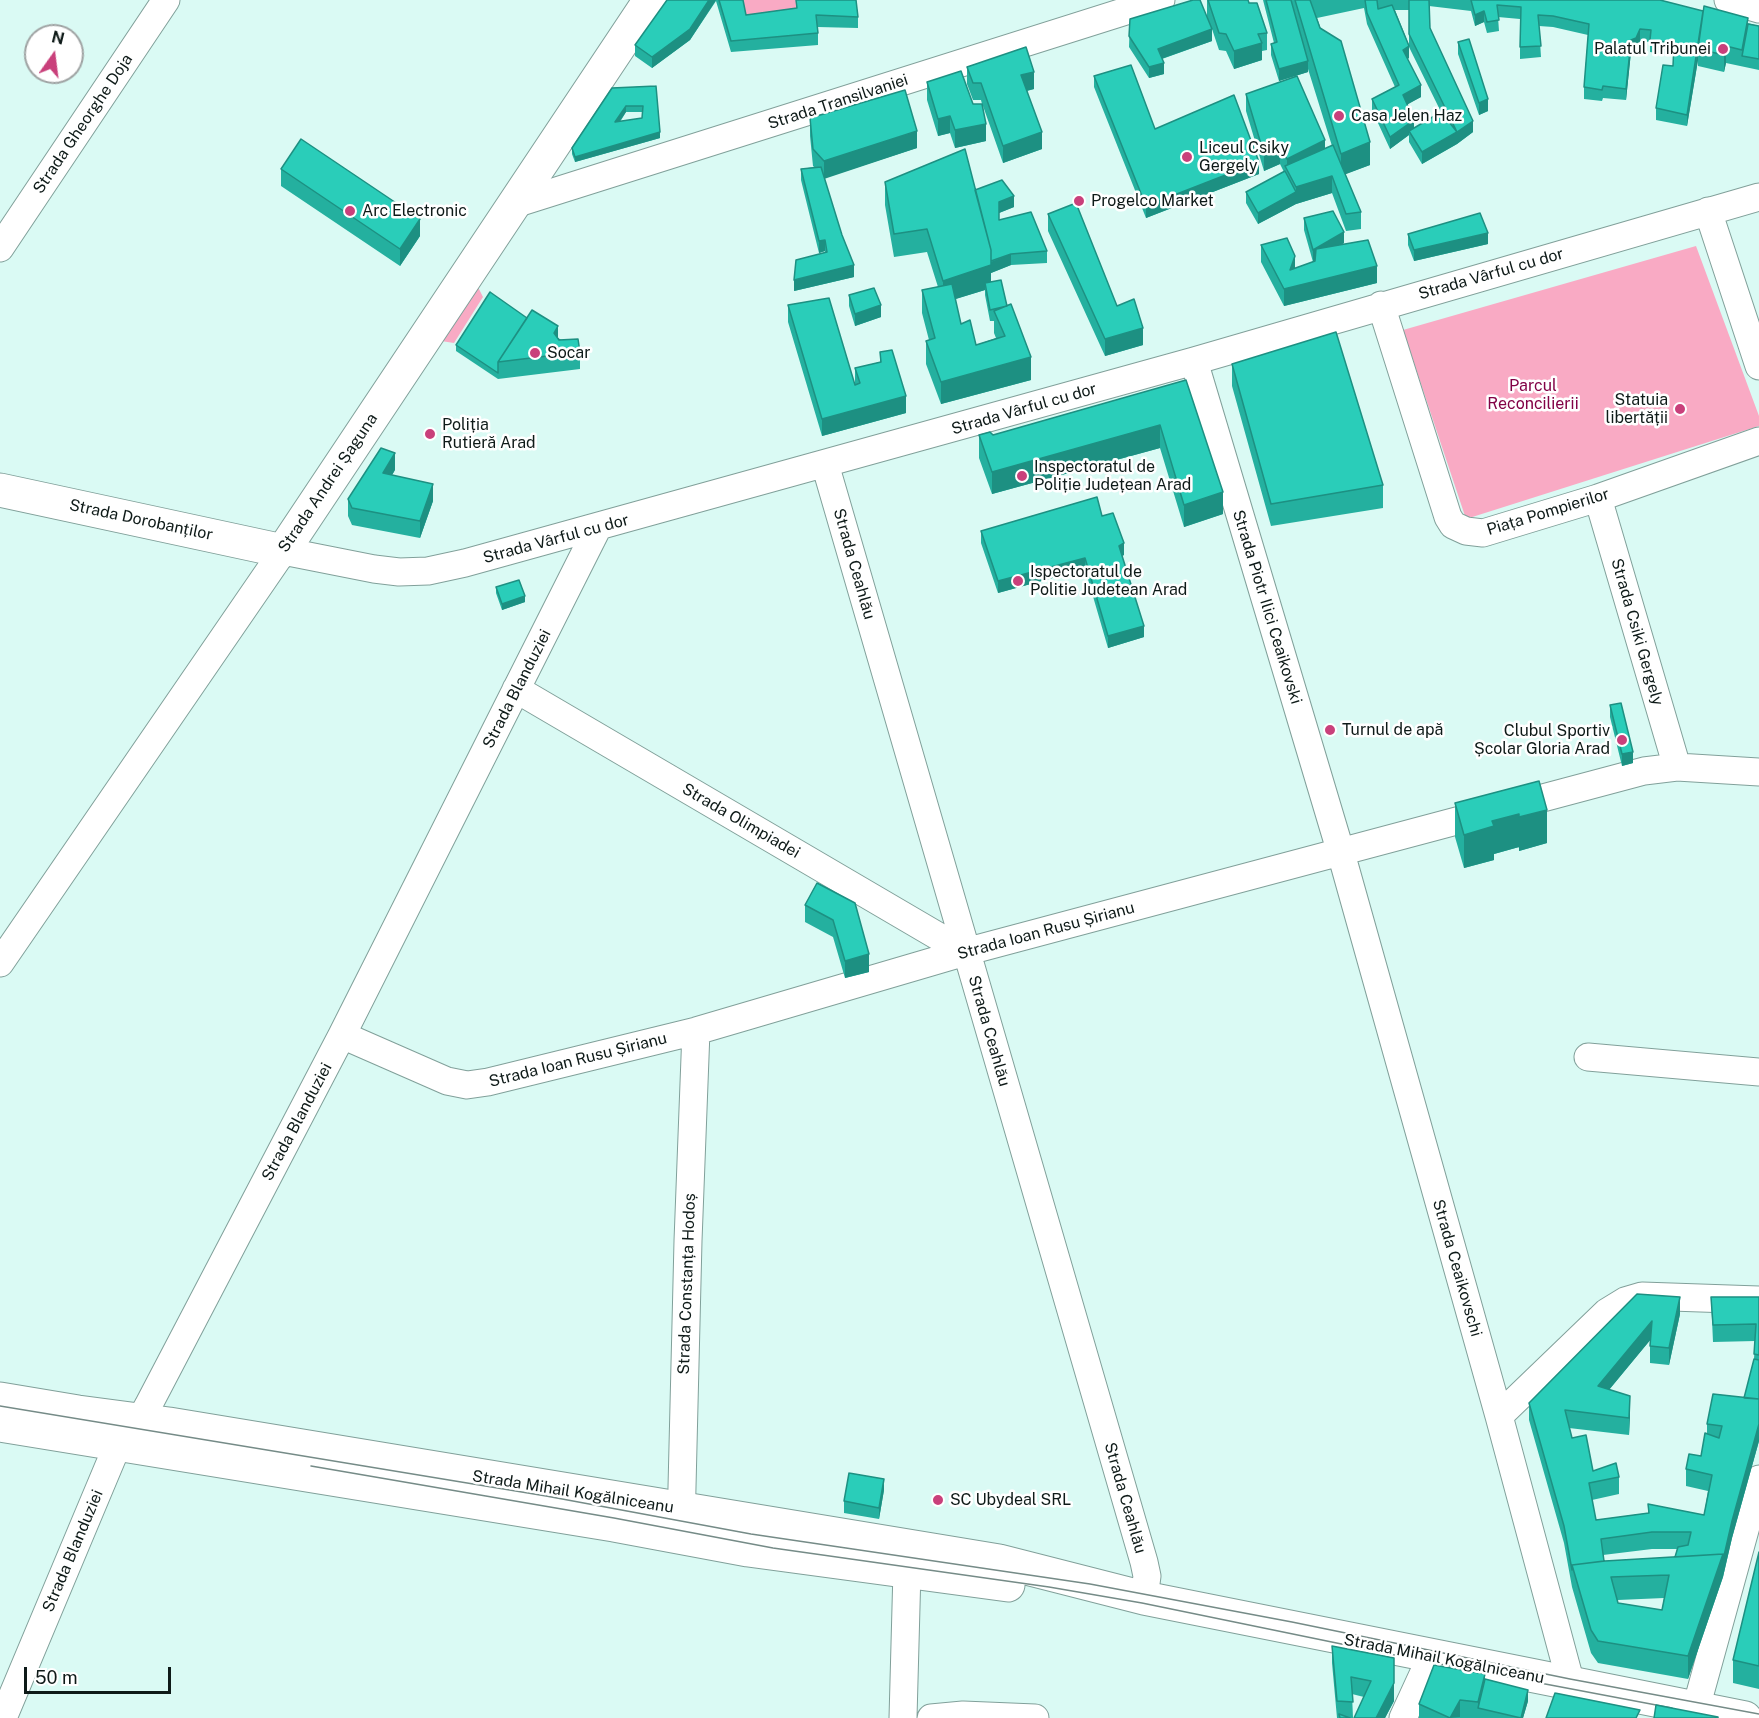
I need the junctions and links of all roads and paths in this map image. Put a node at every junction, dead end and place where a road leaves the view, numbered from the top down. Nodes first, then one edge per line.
1 (166, 0) edge
2 (650, 0) edge
3 (1161, 0) edge
4 (1728, 0) edge
5 (1759, 9) edge
6 (1759, 197) edge
7 (515, 204) junction
8 (1708, 211) junction
9 (0, 248) edge
10 (1381, 305) junction
11 (1194, 361) junction
12 (1759, 366) edge
13 (1759, 441) edge
14 (825, 464) junction
15 (0, 490) edge
16 (1598, 498) junction
17 (598, 527) junction
18 (283, 551) junction
19 (516, 689) junction
20 (1677, 766) junction
21 (1759, 772) edge
22 (1341, 853) junction
23 (965, 952) junction
24 (0, 963) edge
25 (696, 1031) junction
26 (342, 1035) junction
27 (1588, 1057) dead end
28 (1759, 1072) edge
29 (1759, 1300) edge
30 (0, 1399) edge
31 (1499, 1416) junction
32 (140, 1420) junction
33 (0, 1425) edge
34 (118, 1444) junction
35 (1759, 1479) edge
36 (681, 1524) junction
37 (906, 1570) junction
38 (1144, 1599) junction
39 (1431, 1657) junction
40 (1571, 1684) junction
41 (1696, 1708) junction
42 (1738, 1717) edge
43 (3, 1718) edge
44 (903, 1718) edge
45 (931, 1718) edge
46 (1035, 1718) edge
47 (1403, 1718) edge

1 - 9 street, Strada Gheorghe Doja
2 - 7 main road, Strada Andrei Șaguna
3 - 7 street, Strada Transilvaniei
4 - 5 street
6 - 8 street, Strada Vârful cu dor
7 - 18 main road, Strada Andrei Șaguna
8 - 10 street, Strada Vârful cu dor
8 - 12 street
10 - 11 street, Strada Vârful cu dor
10 - 16 street, Piața Pompierilor
11 - 14 street, Strada Vârful cu dor
11 - 22 street, Strada Piotr Ilici Ceaikovski
13 - 16 street, Piața Pompierilor
14 - 17 street, Strada Vârful cu dor
14 - 23 street, Strada Ceahlău
15 - 18 main road, Strada Dorobanților
16 - 20 street, Strada Csiki Gergely
17 - 18 street, Strada Vârful cu dor
17 - 19 street, Strada Blanduziei
18 - 24 street, Strada Andrei Șaguna
19 - 23 street, Strada Olimpiadei
19 - 26 street, Strada Blanduziei
20 - 21 street, Strada Ioan Rusu Șirianu
20 - 22 street, Strada Ioan Rusu Șirianu
22 - 23 street, Strada Ioan Rusu Șirianu
22 - 31 street, Strada Ceaikovschi
23 - 25 street, Strada Ioan Rusu Șirianu
23 - 38 street, Strada Ceahlău
25 - 26 street, Strada Ioan Rusu Șirianu
25 - 36 street, Strada Constanța Hodoș
26 - 32 street, Strada Blanduziei
27 - 28 street
29 - 31 street
30 - 32 main road, Strada Mihail Kogălniceanu
31 - 40 street, Strada Ceaikovschi
32 - 34 street, Strada Blanduziei
32 - 36 main road, Strada Mihail Kogălniceanu
33 - 34 main road, Strada Mihail Kogălniceanu
34 - 36 main road, Strada Mihail Kogălniceanu
34 - 43 street, Strada Blanduziei
35 - 41 street
36 - 37 main road, Strada Mihail Kogălniceanu
36 - 38 main road, Strada Mihail Kogălniceanu
37 - 38 main road, Strada Mihail Kogălniceanu
37 - 44 street
38 - 39 main road, Strada Mihail Kogălniceanu
39 - 40 main road, Strada Mihail Kogălniceanu
39 - 47 street
40 - 41 main road, Strada Mihail Kogălniceanu
41 - 42 main road, Strada Mihail Kogălniceanu
45 - 46 street

